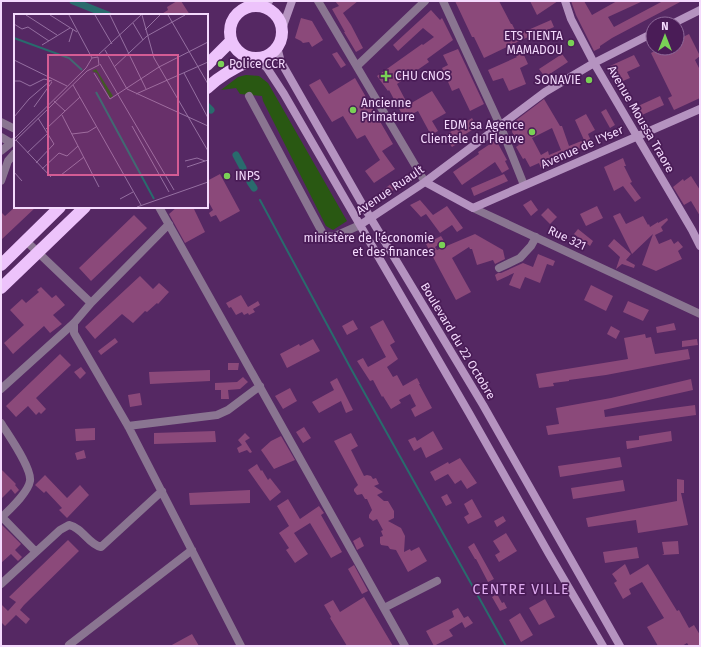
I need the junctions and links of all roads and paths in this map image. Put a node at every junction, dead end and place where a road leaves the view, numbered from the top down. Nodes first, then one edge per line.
1 (235, 1) edge
2 (292, 1) edge
3 (318, 1) edge
4 (425, 1) edge
5 (443, 1) edge
6 (564, 1) edge
7 (260, 4) edge
8 (700, 10) edge
9 (236, 14) junction
10 (685, 18) edge
11 (282, 29) junction
12 (645, 37) edge
13 (231, 41) junction
14 (277, 47) junction
15 (256, 58) junction
16 (594, 63) junction
17 (208, 65) edge
18 (357, 66) junction
19 (209, 86) edge
20 (249, 96) dead end
21 (700, 109) edge
22 (1, 122) edge
23 (500, 125) junction
24 (14, 128) edge
25 (637, 136) junction
26 (1, 137) edge
27 (13, 142) edge
28 (1, 151) edge
29 (14, 154) edge
30 (1, 182) edge
31 (425, 182) junction
32 (524, 185) junction
33 (59, 208) edge
34 (84, 208) edge
35 (160, 208) edge
36 (473, 208) junction
37 (371, 218) junction
38 (169, 224) junction
39 (360, 225) junction
40 (536, 237) junction
41 (26, 241) junction
42 (700, 246) edge
43 (37, 253) junction
44 (1, 265) edge
45 (499, 268) dead end
46 (1, 288) edge
47 (91, 303) junction
48 (700, 314) edge
49 (74, 323) junction
50 (260, 386) junction
51 (1, 389) edge
52 (1, 423) edge
53 (128, 426) junction
54 (162, 491) junction
55 (2, 518) edge
56 (192, 550) junction
57 (36, 552) junction
58 (437, 581) dead end
59 (1, 584) edge
60 (384, 608) junction
61 (69, 645) edge
62 (241, 646) edge
63 (405, 646) edge
64 (602, 646) edge
65 (620, 646) edge

1 - 9 highway
2 - 11 main road
3 - 18 street
4 - 18 street
5 - 23 street
6 - 16 main road, Avenue Moussa Traore
7 - 9 highway
7 - 11 highway
8 - 10 main road
9 - 13 highway
11 - 14 highway
12 - 16 main road, Avenue Ruault
13 - 15 highway
13 - 17 highway
14 - 15 highway
14 - 37 main road, Boulevard du 22 Octobre
15 - 19 highway
15 - 39 main road
16 - 23 main road, Avenue Ruault
16 - 25 main road, Avenue Moussa Traore
18 - 31 street
20 - 39 street, Avenue Ruault
21 - 25 main road, Avenue de l'Yser
22 - 24 street
23 - 31 main road, Avenue Ruault
23 - 32 street
25 - 32 main road, Avenue de l'Yser
25 - 42 main road, Avenue Moussa Traore
26 - 27 street
27 - 28 street
29 - 30 street
31 - 36 main road, Rue 321
31 - 37 main road, Avenue Ruault
32 - 36 main road, Avenue de l'Yser
33 - 41 highway
34 - 43 highway
35 - 38 street
36 - 40 street, Rue 321
37 - 39 main road, Avenue Ruault
37 - 65 main road, Boulevard du 22 Octobre
38 - 47 street
38 - 50 street
39 - 64 main road
40 - 45 street
40 - 48 street, Rue 321
41 - 43 street
41 - 44 highway
43 - 46 highway
43 - 47 street
47 - 49 street
49 - 51 street
49 - 53 street
50 - 53 street
50 - 60 street
52 - 55 street
53 - 54 street
54 - 56 street
54 - 57 street
55 - 57 street
56 - 61 street
56 - 62 street
57 - 59 street
58 - 60 street
60 - 63 street

